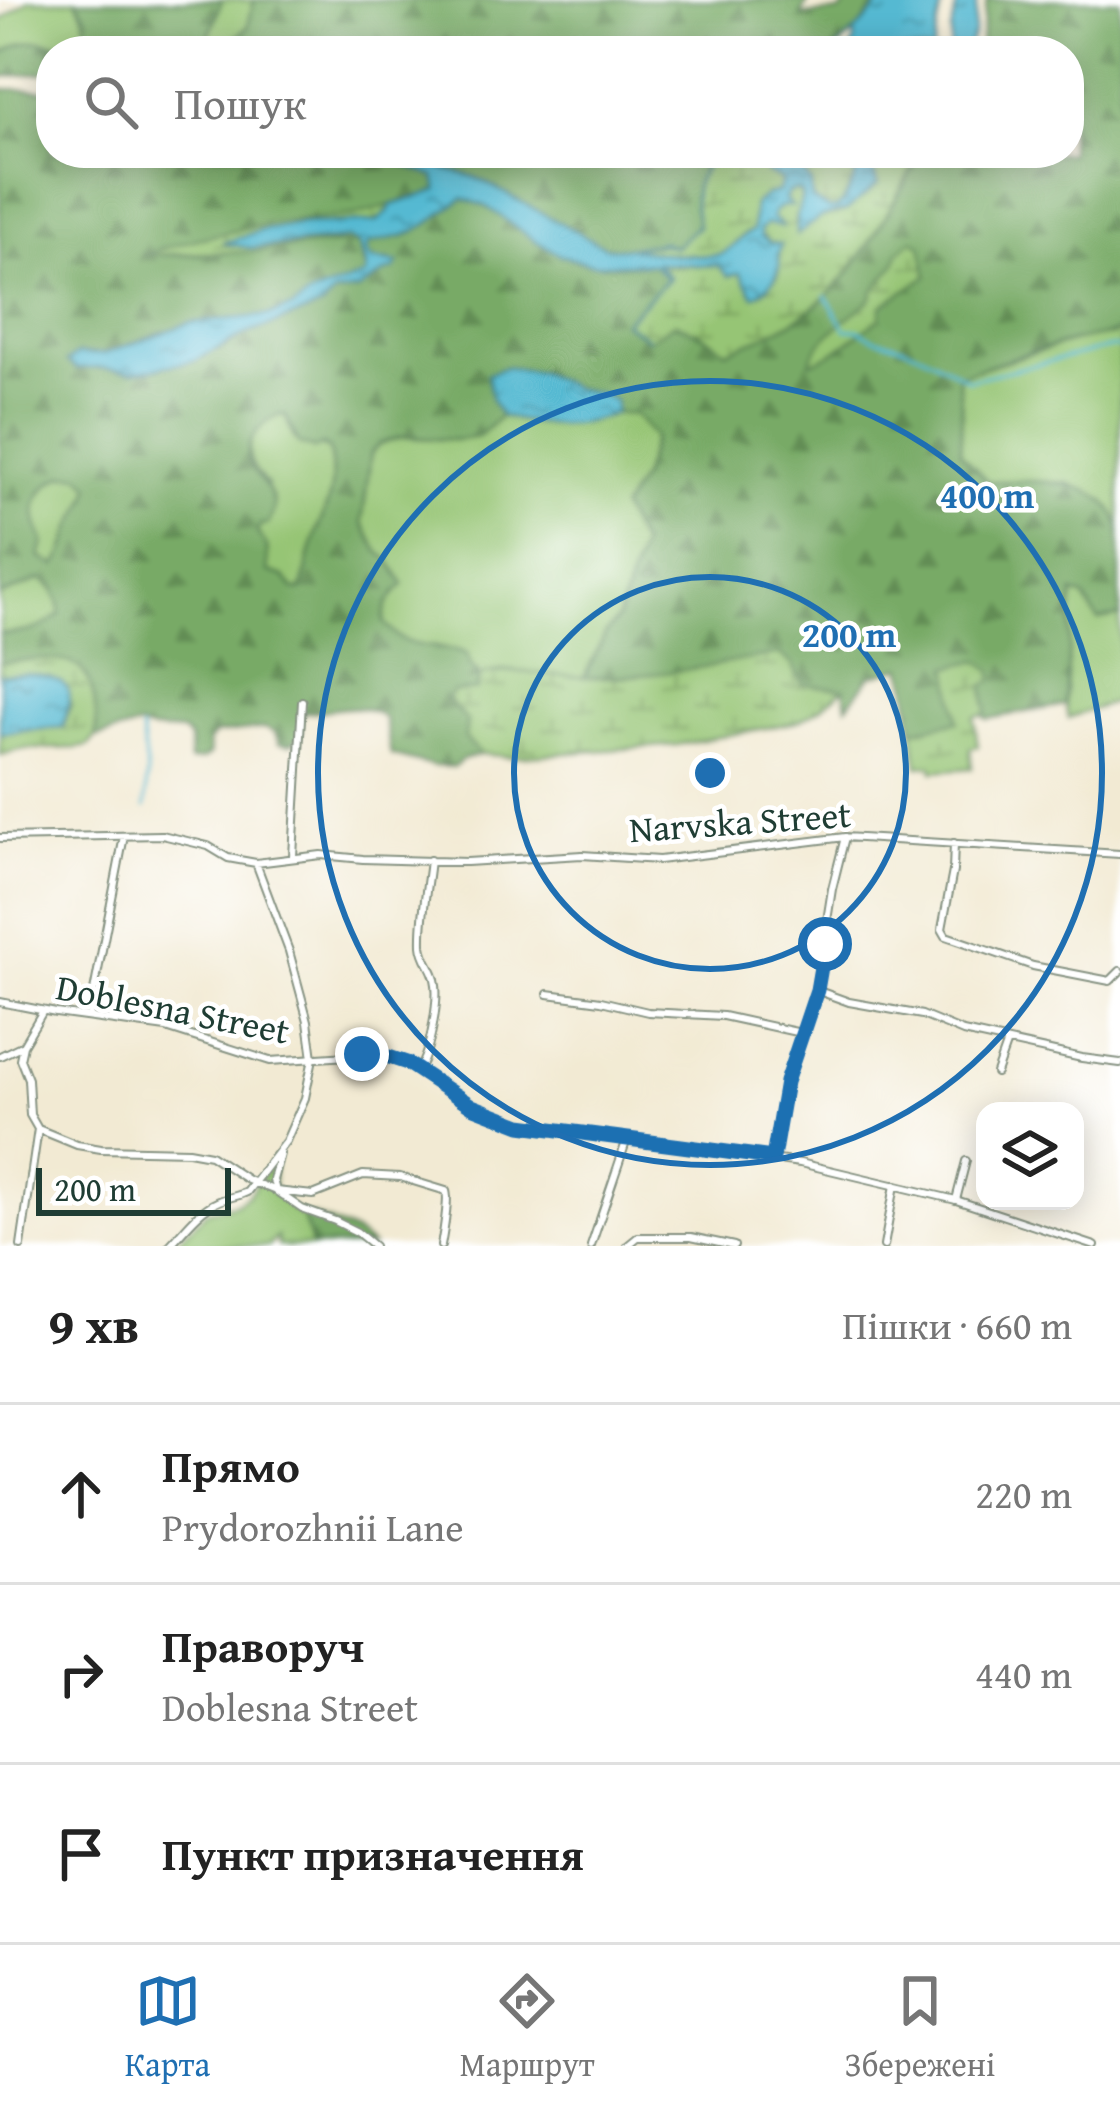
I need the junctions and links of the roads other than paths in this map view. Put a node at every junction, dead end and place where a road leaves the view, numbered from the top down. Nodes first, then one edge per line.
1 (302, 700) dead end
2 (124, 836) junction
3 (844, 837) junction
4 (0, 838) edge
5 (954, 843) junction
6 (1120, 854) edge
7 (292, 856) junction
8 (430, 860) junction
9 (256, 862) junction
10 (1120, 971) edge
11 (817, 990) junction
12 (548, 994) dead end
13 (0, 1002) edge
14 (43, 1011) junction
15 (89, 1017) junction
16 (801, 1034) junction
17 (1006, 1042) junction
18 (23, 1045) junction
19 (0, 1056) edge
20 (313, 1058) junction
21 (1120, 1063) edge
22 (418, 1070) junction
23 (996, 1073) dead end
24 (38, 1129) junction
25 (627, 1139) junction
26 (283, 1148) junction
27 (773, 1158) junction
28 (965, 1161) dead end
29 (254, 1182) junction
30 (896, 1185) junction
31 (276, 1191) junction
32 (956, 1201) junction
33 (21, 1246) edge
34 (169, 1246) edge
35 (374, 1246) edge
36 (442, 1246) edge
37 (591, 1246) edge
38 (627, 1246) edge
39 (734, 1246) edge
40 (884, 1246) edge
41 (1095, 1246) edge

1 - 7 street
2 - 4 street, Narvska Street
2 - 9 street, Narvska Street
2 - 15 street
3 - 5 street, Narvska Street
3 - 8 street, Narvska Street
3 - 11 street
5 - 6 street, Narvska Street
5 - 10 street
7 - 8 street, Narvska Street
7 - 9 street, Narvska Street
8 - 22 street
9 - 20 street
11 - 16 street
11 - 17 street
12 - 16 street
13 - 14 street, Doblesna Street
14 - 15 street, Doblesna Street
14 - 18 street
15 - 20 street, Doblesna Street
16 - 27 street
17 - 21 street
17 - 23 street
18 - 19 street
18 - 24 street
20 - 22 street, Doblesna Street
20 - 26 street
22 - 25 street, Doblesna Street
24 - 29 street
24 - 33 street
25 - 27 street, Doblesna Street
25 - 37 street
26 - 29 street
26 - 31 street
27 - 30 street, Doblesna Street
28 - 32 street
29 - 31 street
29 - 34 street
30 - 32 street, Doblesna Street
30 - 40 street
31 - 35 street
31 - 36 street
32 - 41 street, Doblesna Street
38 - 39 street

